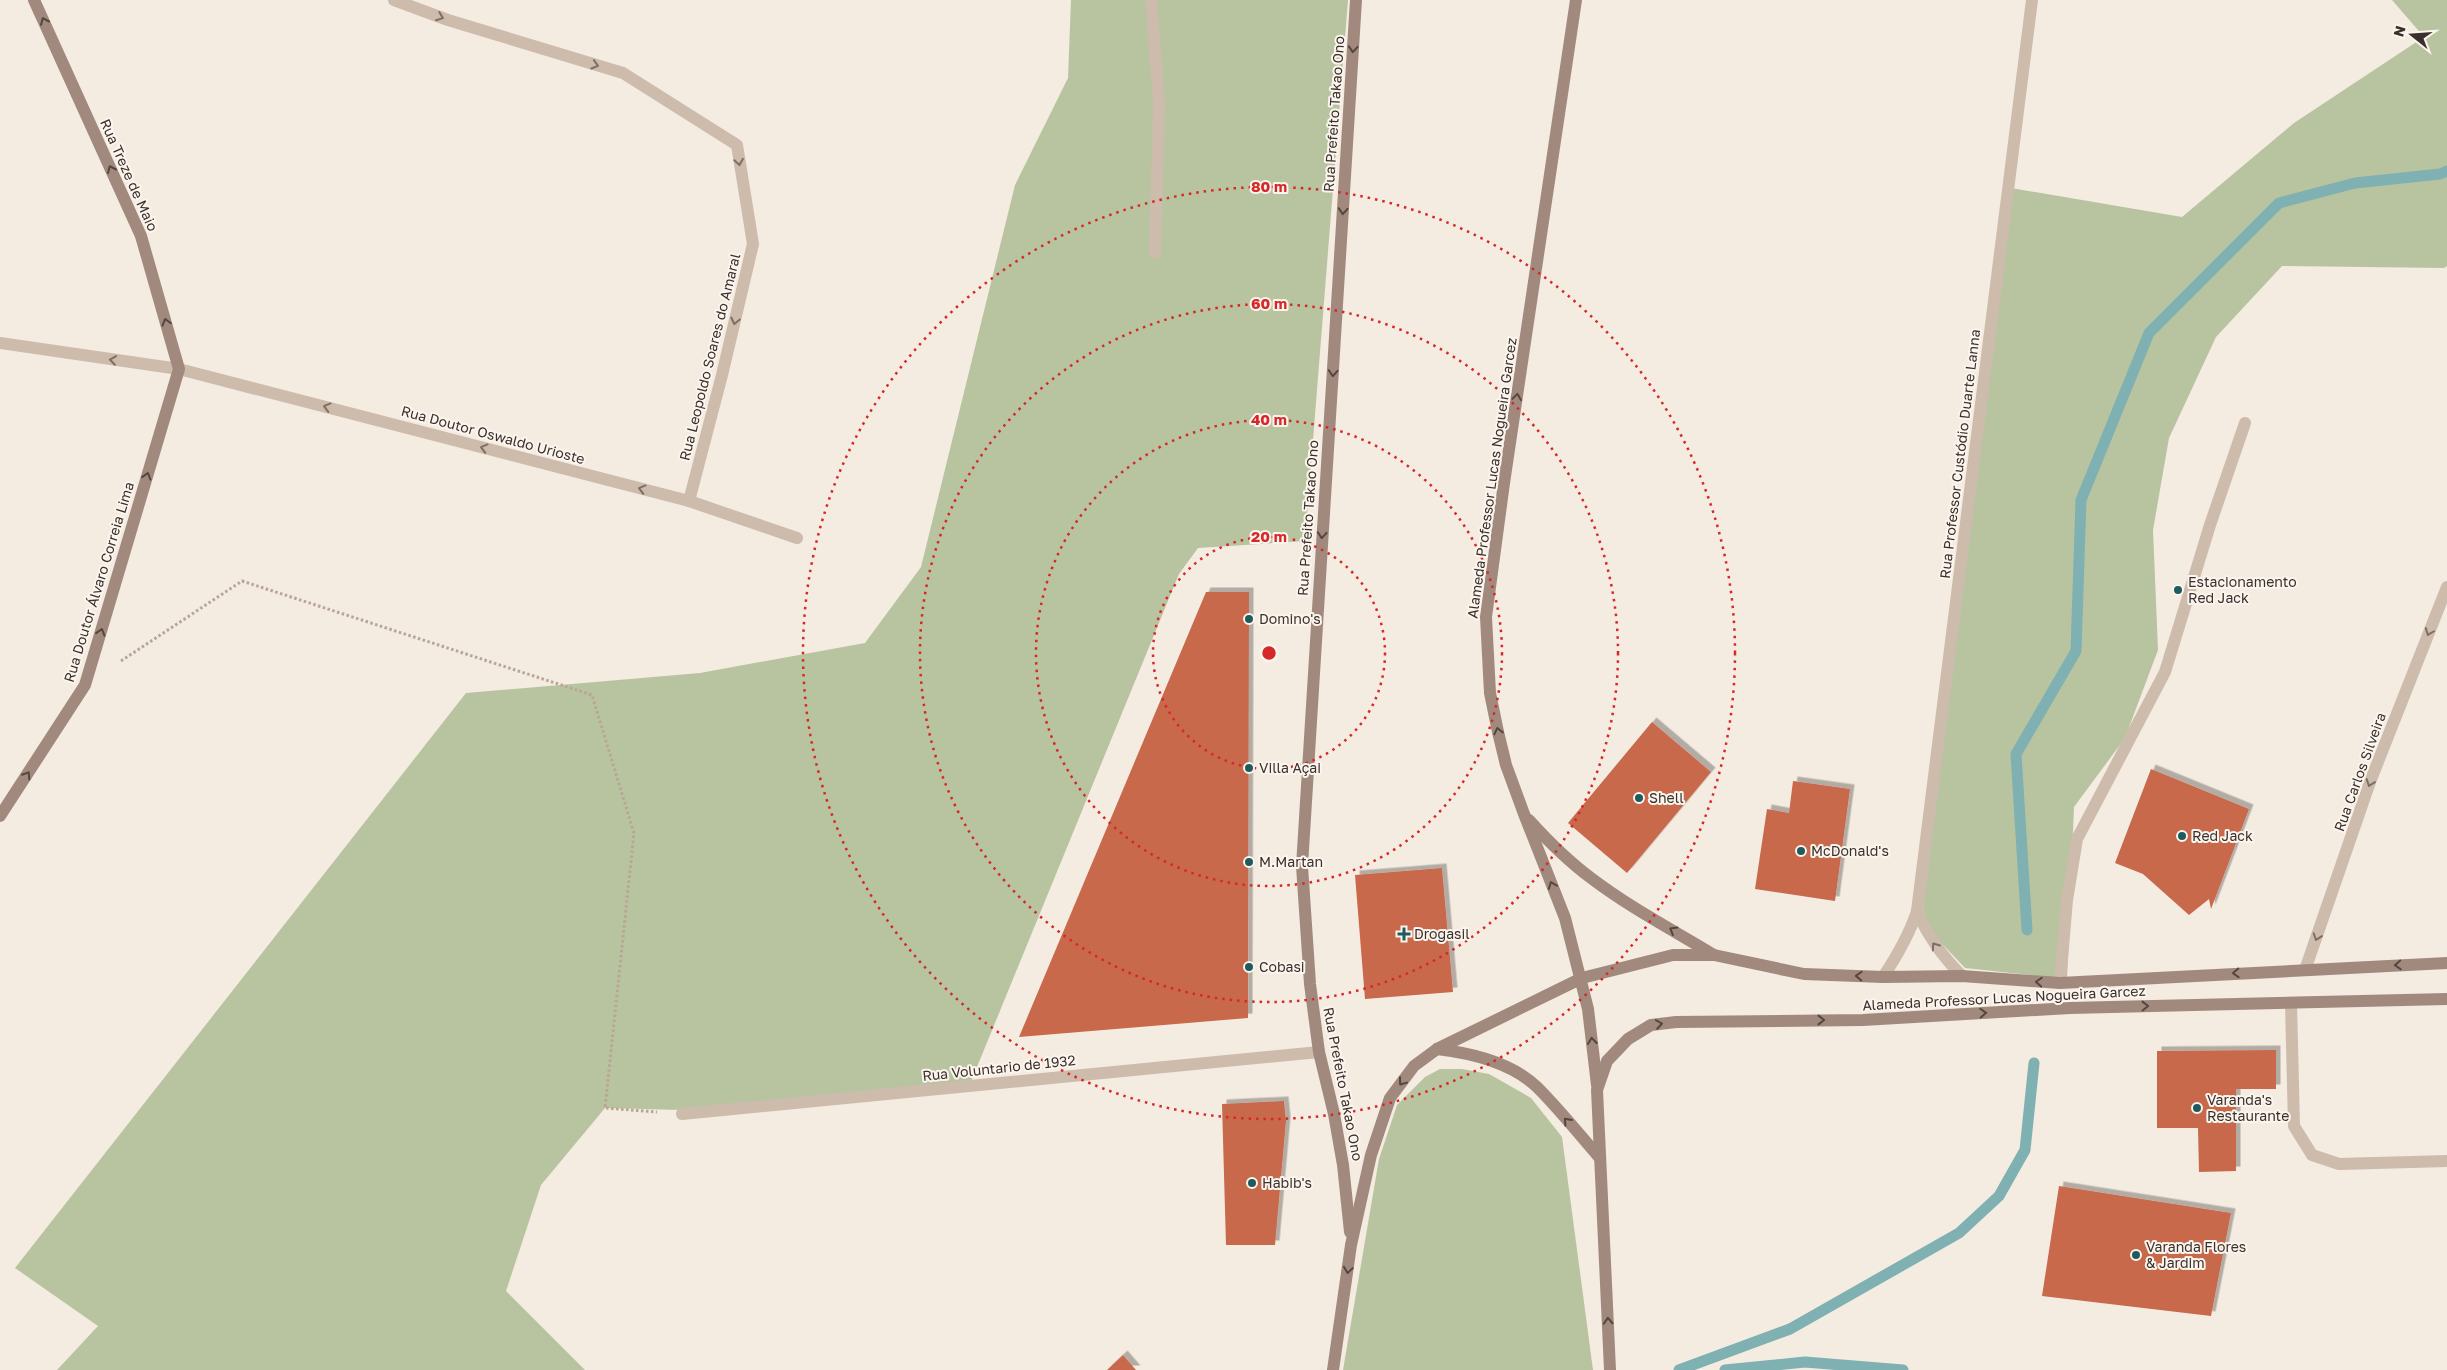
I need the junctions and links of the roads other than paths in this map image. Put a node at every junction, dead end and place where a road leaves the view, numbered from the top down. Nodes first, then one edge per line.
1 (34, 0) edge
2 (394, 0) edge
3 (1151, 0) edge
4 (1356, 0) edge
5 (1576, 0) edge
6 (2032, 0) edge
7 (1155, 253) dead end
8 (0, 344) edge
9 (179, 369) junction
10 (2245, 422) dead end
11 (689, 501) junction
12 (797, 538) dead end
13 (2447, 587) edge
14 (1524, 814) junction
15 (0, 816) edge
16 (1917, 911) junction
17 (1714, 955) junction
18 (2447, 963) edge
19 (2306, 970) junction
20 (1962, 976) junction
21 (1883, 977) junction
22 (1582, 978) junction
23 (2060, 983) junction
24 (2447, 999) edge
25 (2291, 1003) junction
26 (1437, 1049) junction
27 (1319, 1052) junction
28 (1597, 1090) junction
29 (682, 1114) road end
30 (1599, 1157) junction
31 (2447, 1160) edge
32 (1351, 1245) junction
33 (1332, 1370) edge
34 (1610, 1370) edge

9 -> 1 main road, Rua Treze de Maio
2 -> 11 street, Rua Leopoldo Soares do Amaral
3 - 7 street
4 -> 27 main road, Rua Prefeito Takao Ono
14 -> 5 main road, Alameda Professor Lucas Nogueira Garcez
6 - 16 street, Rua Professor Custódio Duarte Lanna
9 -> 8 street, Rua Doutor Oswaldo Urioste
11 -> 9 street, Rua Doutor Oswaldo Urioste
15 -> 9 main road, Rua Doutor Álvaro Correia Lima
10 - 23 street
11 - 12 street, Rua Doutor Oswaldo Urioste
13 -> 19 street, Rua Carlos Silveira
17 -> 14 main road
22 -> 14 main road, Alameda Professor Lucas Nogueira Garcez
20 -> 16 street
16 - 21 street, Rua Professor Custódio Duarte Lanna
21 -> 17 main road, Alameda Professor Lucas Nogueira Garcez
17 - 22 main road, Alameda Professor Lucas Nogueira Garcez
18 -> 19 main road, Alameda Professor Lucas Nogueira Garcez
19 -> 23 main road, Alameda Professor Lucas Nogueira Garcez
20 - 21 main road, Alameda Professor Lucas Nogueira Garcez
23 -> 20 main road, Alameda Professor Lucas Nogueira Garcez
22 - 26 main road, Alameda Professor Lucas Nogueira Garcez
28 -> 22 main road, Alameda Professor Lucas Nogueira Garcez
24 - 25 main road, Alameda Professor Lucas Nogueira Garcez
28 -> 25 main road, Alameda Professor Lucas Nogueira Garcez
25 - 31 street
30 -> 26 main road
26 -> 32 main road, Alameda Professor Lucas Nogueira Garcez
27 - 29 street, Rua Voluntario de 1932
27 - 32 main road, Rua Prefeito Takao Ono
28 - 30 main road, Alameda Professor Lucas Nogueira Garcez
34 -> 30 main road, Alameda Professor Lucas Nogueira Garcez
32 -> 33 main road

